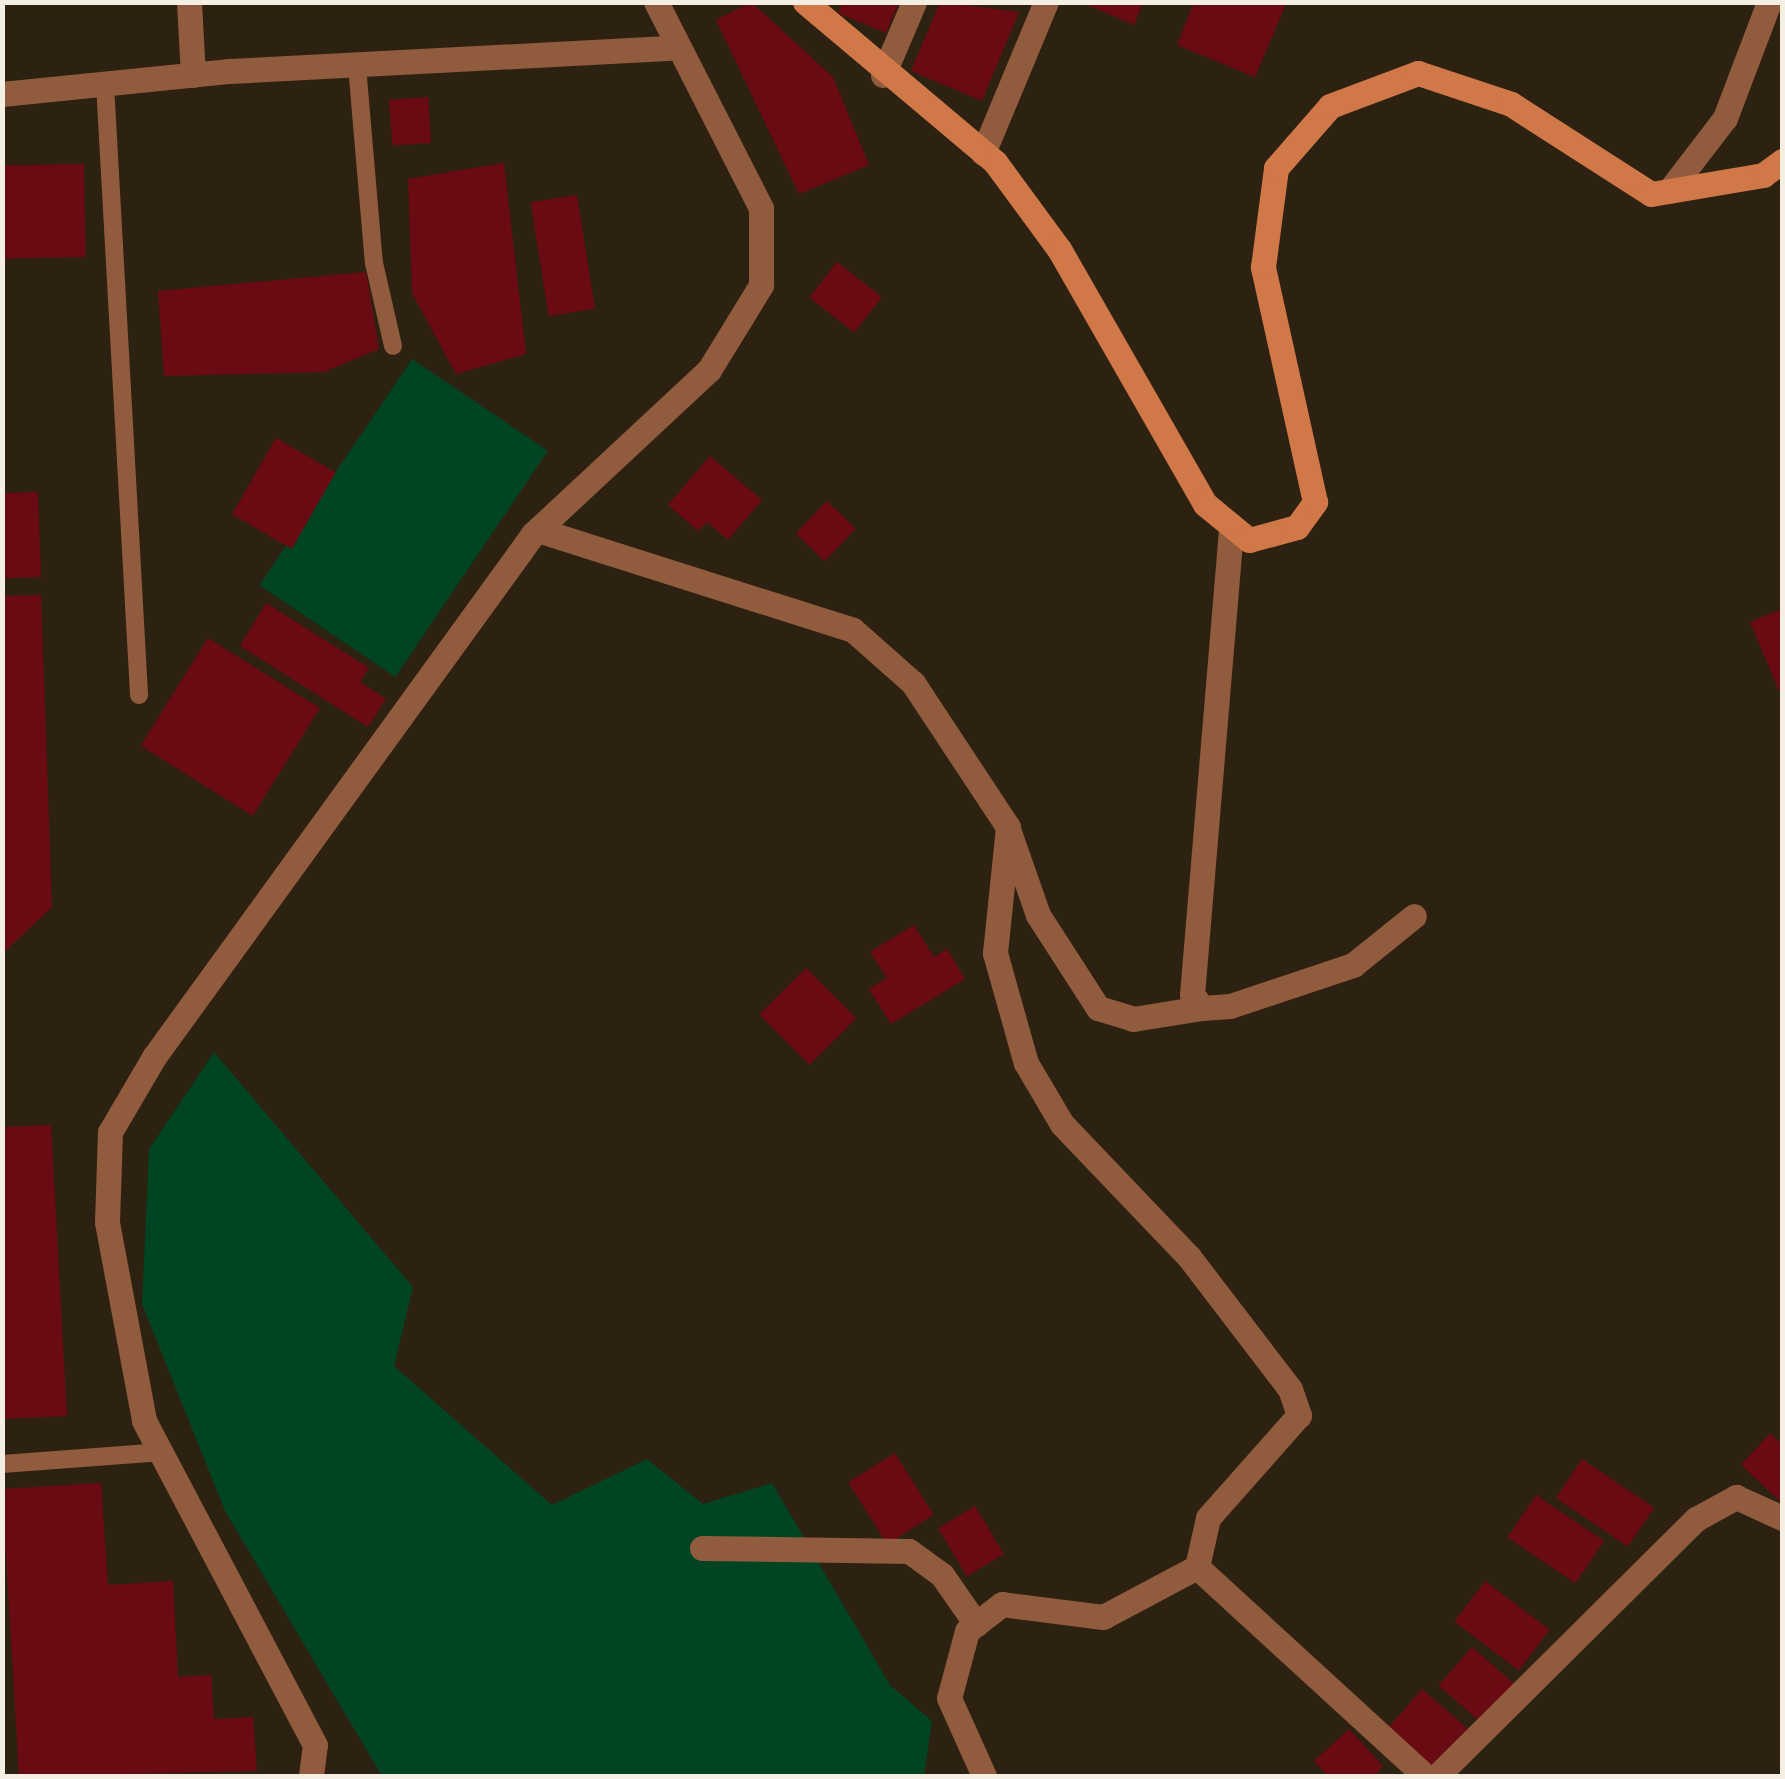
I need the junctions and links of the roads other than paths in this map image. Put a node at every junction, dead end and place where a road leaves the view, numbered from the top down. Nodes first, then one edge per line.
1 (189, 2) edge
2 (656, 2) edge
3 (805, 2) edge
4 (914, 2) edge
5 (1046, 2) edge
6 (1768, 2) edge
7 (676, 48) junction
8 (357, 66) junction
9 (193, 75) junction
10 (884, 76) junction
11 (104, 84) junction
12 (2, 94) edge
13 (983, 153) junction
14 (1782, 161) edge
15 (1669, 191) junction
16 (393, 346) dead end
17 (538, 530) junction
18 (1231, 530) junction
19 (139, 695) dead end
20 (1008, 827) junction
21 (1414, 916) dead end
22 (1202, 1008) junction
23 (160, 1452) junction
24 (2, 1464) edge
25 (1782, 1518) edge
26 (702, 1548) dead end
27 (1197, 1567) junction
28 (976, 1624) junction
29 (316, 1745) junction
30 (311, 1776) edge
31 (326, 1776) edge
32 (984, 1776) edge
33 (1425, 1776) edge
34 (1437, 1776) edge

1 - 9 street
2 - 7 street
3 - 10 main road
4 - 10 street
5 - 13 street
6 - 15 street
7 - 8 street
7 - 17 street
8 - 9 street
8 - 16 lane
9 - 11 street
10 - 13 main road
11 - 12 street
11 - 19 lane
13 - 18 main road
14 - 15 main road
15 - 18 main road
17 - 20 street
17 - 23 street
18 - 22 street
20 - 22 street
20 - 27 street
21 - 22 street
23 - 24 lane
23 - 29 street
25 - 34 street
26 - 28 street
27 - 28 street
27 - 33 street
28 - 32 street
29 - 30 street
29 - 31 street

